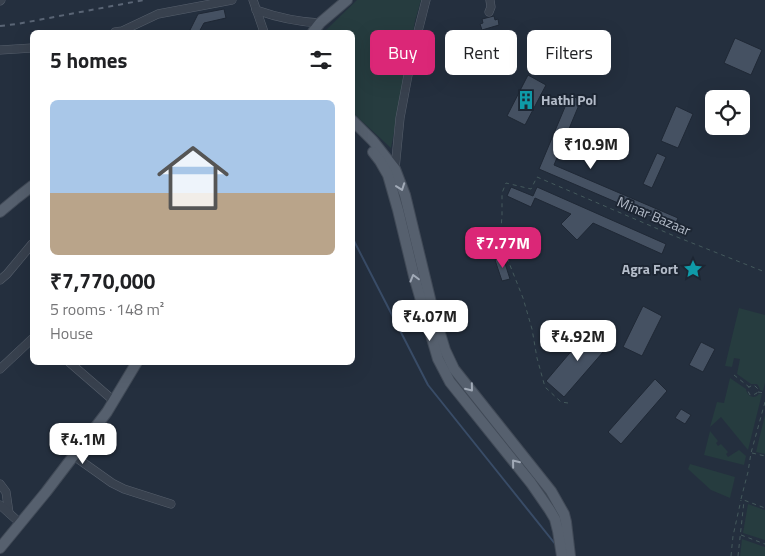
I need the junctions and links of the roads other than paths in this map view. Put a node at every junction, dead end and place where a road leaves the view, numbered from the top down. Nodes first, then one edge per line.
1 (232, 0) edge
2 (253, 0) edge
3 (346, 0) edge
4 (426, 0) edge
5 (490, 0) edge
6 (256, 10) junction
7 (490, 12) dead end
8 (320, 23) junction
9 (124, 30) edge
10 (263, 30) edge
11 (315, 30) edge
12 (30, 48) edge
13 (0, 50) edge
14 (355, 123) edge
15 (355, 132) edge
16 (395, 169) junction
17 (30, 187) edge
18 (0, 212) edge
19 (30, 246) edge
20 (0, 280) edge
21 (30, 341) edge
22 (445, 362) junction
23 (72, 365) edge
24 (135, 365) edge
25 (0, 369) edge
26 (114, 401) junction
27 (74, 456) junction
28 (540, 476) junction
29 (531, 483) junction
30 (0, 484) edge
31 (171, 504) dead end
32 (0, 505) edge
33 (8, 513) junction
34 (20, 523) junction
35 (563, 535) junction
36 (0, 548) edge
37 (562, 556) edge
38 (570, 556) edge

1 - 9 street
2 - 6 street
3 - 8 main road
4 - 16 street
5 - 7 street
6 - 8 street
6 - 10 street
8 - 11 main road
12 - 13 street
14 - 16 main road
22 -> 15 main road
16 -> 22 main road
17 - 18 main road
19 - 20 street
21 - 25 street
22 -> 28 main road
29 -> 22 main road
23 - 26 street
24 - 26 main road
26 - 27 main road
27 - 31 street
27 - 34 main road
28 - 29 main road
28 - 35 main road
29 - 35 main road
30 - 33 street
32 - 33 street
33 - 34 street
34 - 36 main road
35 - 37 main road
35 - 38 main road

